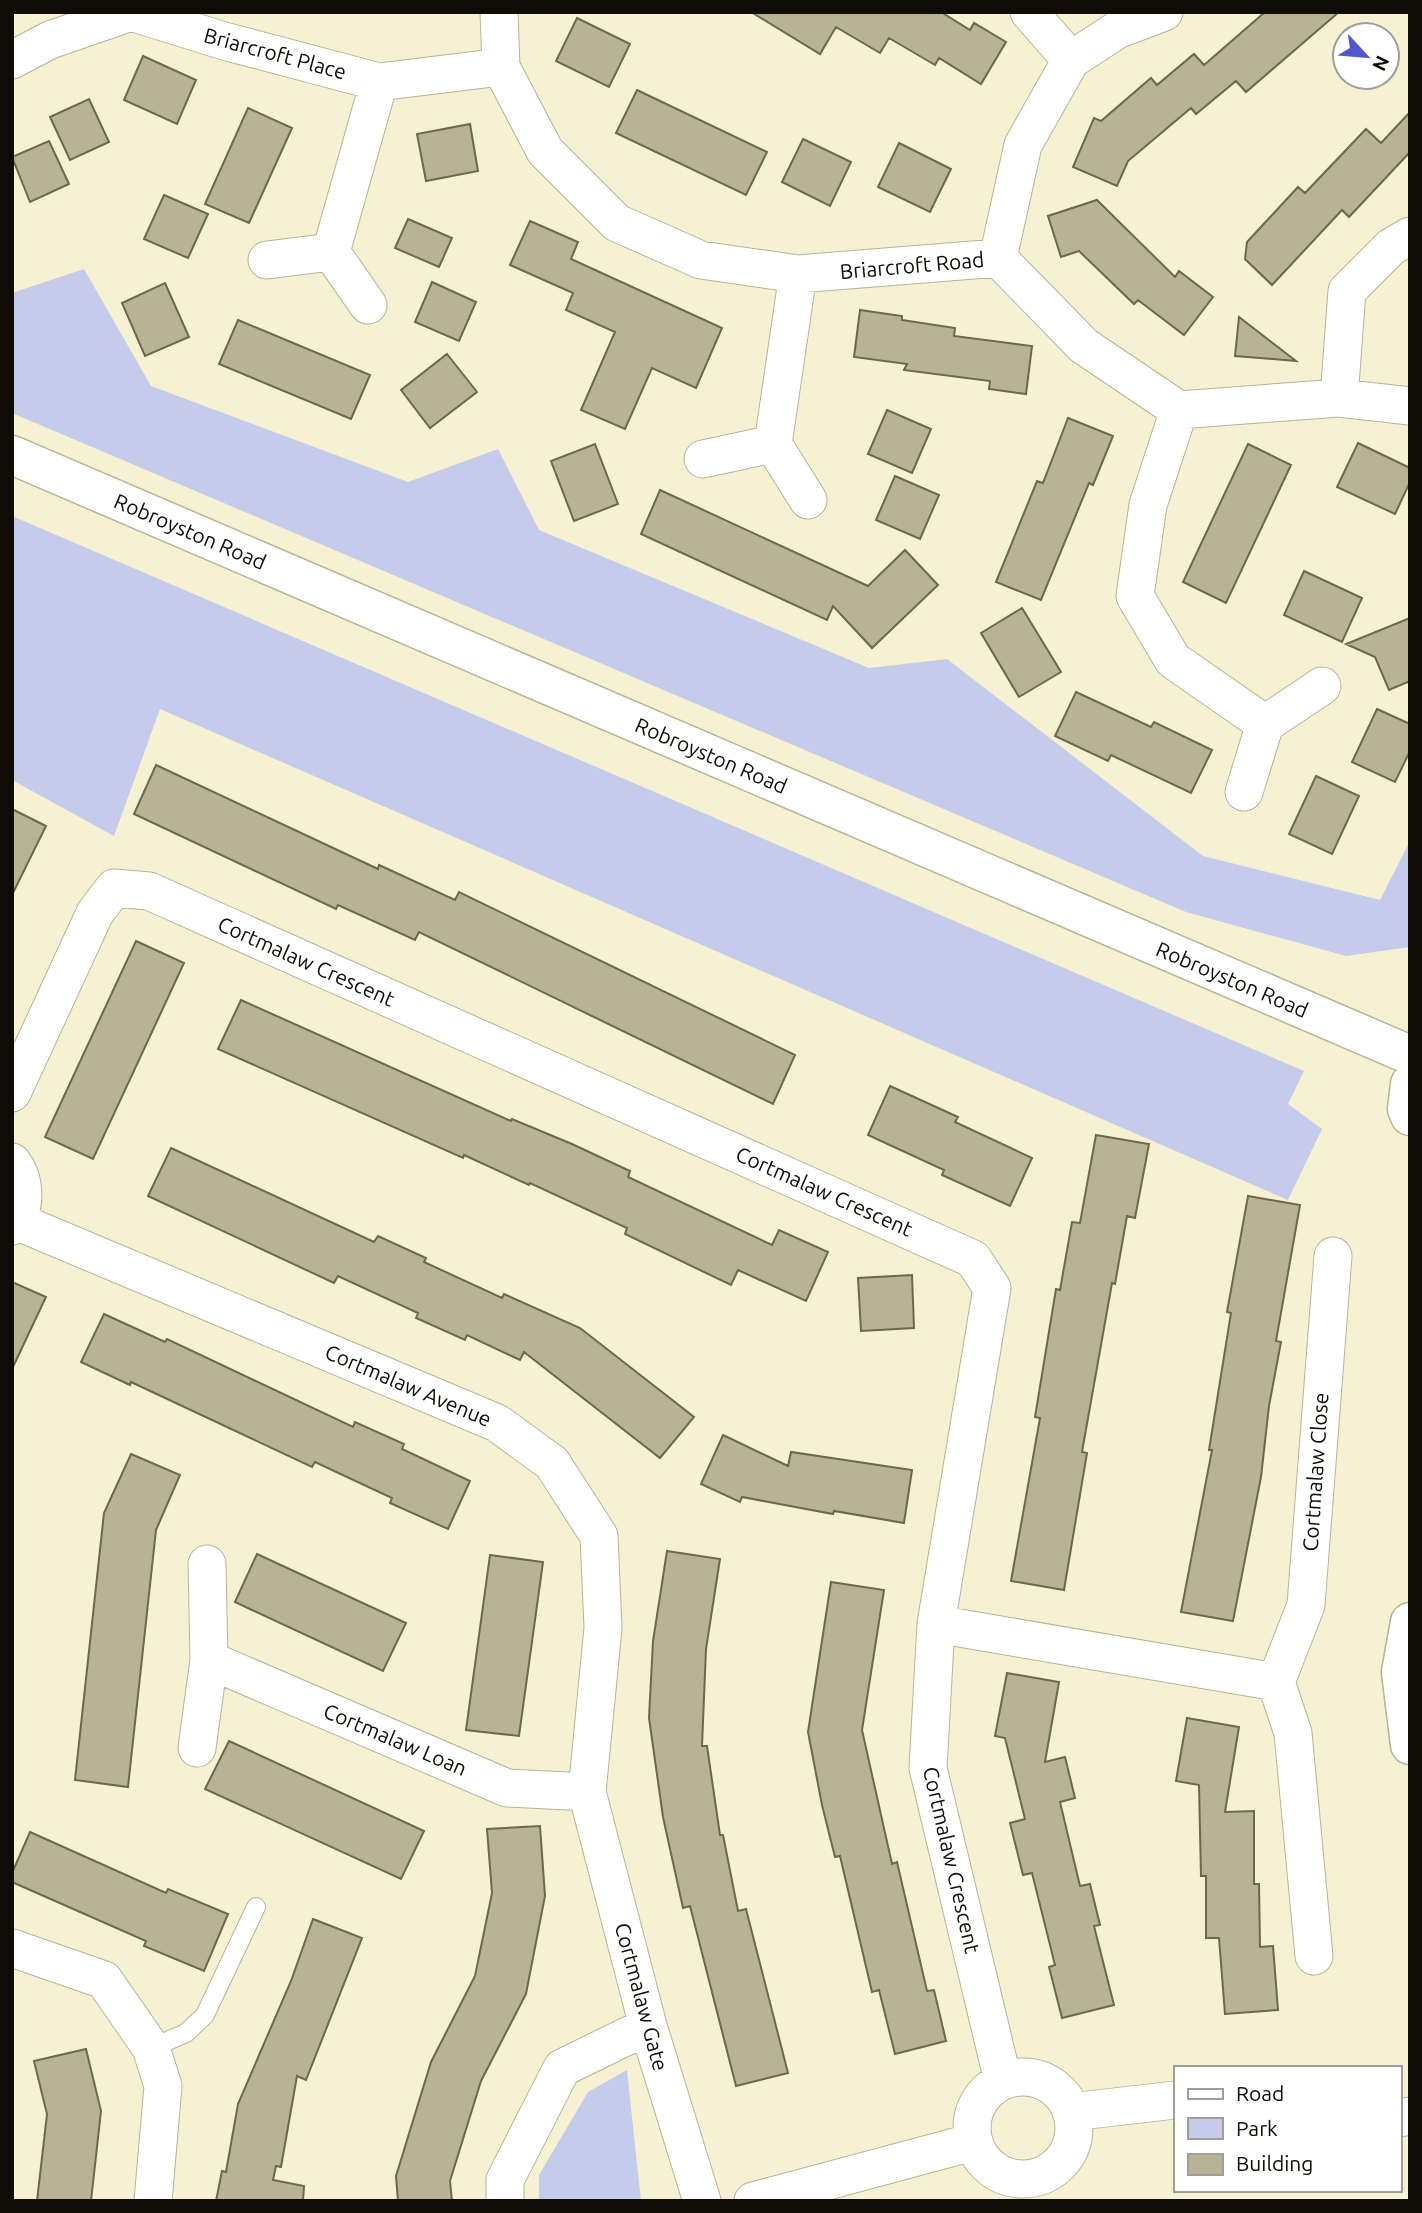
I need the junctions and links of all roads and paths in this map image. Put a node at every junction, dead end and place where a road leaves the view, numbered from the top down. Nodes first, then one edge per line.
1 (131, 12) edge
2 (499, 12) edge
3 (1029, 12) edge
4 (1164, 12) edge
5 (12, 60) edge
6 (1071, 60) junction
7 (501, 67) junction
8 (379, 82) junction
9 (1410, 236) edge
10 (331, 252) junction
11 (998, 258) junction
12 (267, 260) dead end
13 (798, 274) junction
14 (368, 305) dead end
15 (1339, 398) junction
16 (1410, 406) edge
17 (1179, 410) junction
18 (773, 444) junction
19 (12, 455) edge
20 (703, 459) dead end
21 (807, 500) dead end
22 (1322, 685) dead end
23 (1265, 724) junction
24 (1244, 792) dead end
25 (1410, 1055) edge
26 (1410, 1084) edge
27 (12, 1093) edge
28 (1410, 1116) edge
29 (12, 1162) edge
30 (14, 1223) edge
31 (1332, 1256) dead end
32 (207, 1564) dead end
33 (1410, 1622) edge
34 (936, 1624) junction
35 (209, 1660) junction
36 (1276, 1682) junction
37 (1410, 1745) edge
38 (197, 1748) dead end
39 (587, 1792) junction
40 (256, 1907) dead end
41 (12, 1948) edge
42 (1314, 1955) dead end
43 (648, 2026) junction
44 (151, 2048) junction
45 (1003, 2081) junction
46 (1174, 2100) edge
47 (1071, 2112) junction
48 (973, 2142) junction
49 (1038, 2190) edge
50 (153, 2201) edge
51 (505, 2201) edge
52 (702, 2201) edge
53 (753, 2201) edge

1 - 5 street, Briarcroft Place
1 - 8 street, Briarcroft Place
2 - 7 street, Briarcroft Road
3 - 6 street
4 - 6 street
6 - 11 street
7 - 8 street, Briarcroft Place
7 - 13 street, Briarcroft Road
8 - 10 street
9 - 15 street
10 - 12 street
10 - 14 street
11 - 13 street, Briarcroft Road
11 - 17 street, Briarcroft Road
13 - 18 street
15 - 16 street
15 - 17 street
17 - 23 street
18 - 20 street
18 - 21 street
19 - 25 main road, Robroyston Road
22 - 23 street
23 - 24 street
26 - 28 main road
27 - 34 street, Cortmalaw Crescent
29 - 30 street
30 - 39 street, Cortmalaw Avenue
31 - 36 street, Cortmalaw Close
32 - 35 street
33 - 37 main road
34 - 36 street
34 - 45 street, Cortmalaw Crescent
35 - 38 street
35 - 39 street, Cortmalaw Loan
36 - 42 street
39 - 43 street, Cortmalaw Gate
40 - 44 lane
41 - 44 street
43 - 51 street
43 - 52 street, Cortmalaw Gate
44 - 50 street
45 - 47 street
45 - 48 street
46 - 47 street
47 - 49 street
48 - 49 street
48 - 53 street

